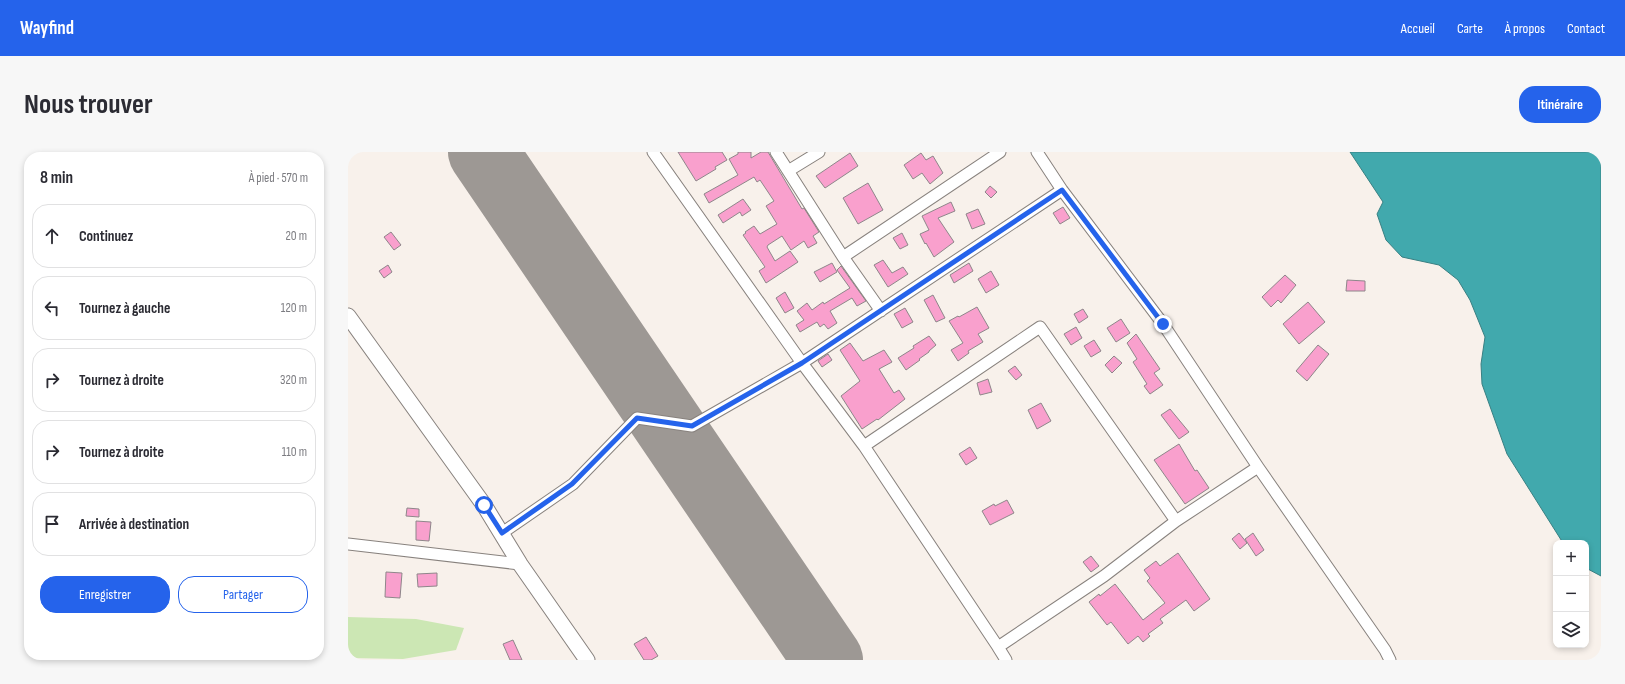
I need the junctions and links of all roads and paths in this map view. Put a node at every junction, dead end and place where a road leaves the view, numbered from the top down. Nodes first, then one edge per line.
1 (653, 152) edge
2 (776, 152) edge
3 (819, 152) edge
4 (1000, 152) edge
5 (1037, 152) edge
6 (788, 171) junction
7 (1062, 190) junction
8 (843, 257) junction
9 (881, 311) junction
10 (348, 316) edge
11 (802, 363) junction
12 (864, 446) junction
13 (1258, 468) junction
14 (1176, 521) junction
15 (502, 533) junction
16 (348, 544) edge
17 (520, 564) junction
18 (998, 647) junction
19 (587, 660) edge
20 (1006, 660) edge
21 (1390, 660) edge

1 - 11 street
2 - 6 street
3 - 6 street
4 - 8 street
5 - 7 street
6 - 8 street
7 - 9 street
7 - 13 street
8 - 9 street
9 - 11 street
10 - 15 street
11 - 12 street
11 - 15 street
12 - 14 street
12 - 18 street
13 - 14 street
13 - 21 street
14 - 18 street
15 - 17 street
16 - 17 street
17 - 19 street
18 - 20 street

